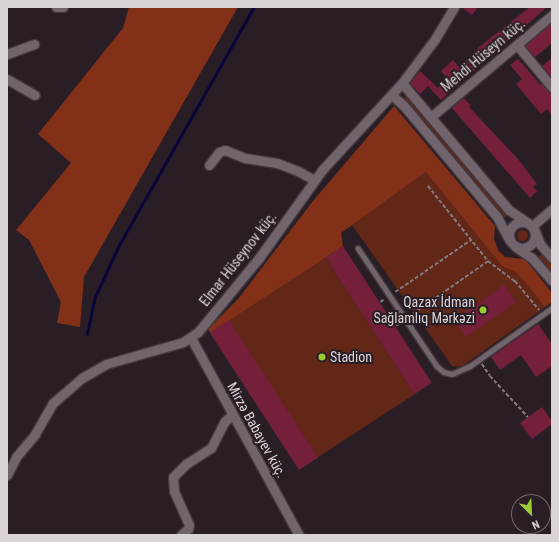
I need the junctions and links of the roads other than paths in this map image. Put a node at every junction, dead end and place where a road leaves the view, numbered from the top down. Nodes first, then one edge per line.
1 (56, 7) edge
2 (63, 7) edge
3 (454, 7) edge
4 (552, 15) edge
5 (34, 44) dead end
6 (517, 45) junction
7 (7, 54) edge
8 (7, 79) edge
9 (402, 83) junction
10 (552, 87) edge
11 (35, 95) dead end
12 (392, 95) junction
13 (432, 116) junction
14 (209, 165) dead end
15 (314, 180) junction
16 (552, 209) edge
17 (531, 226) junction
18 (512, 243) junction
19 (358, 248) dead end
20 (552, 258) edge
21 (552, 281) edge
22 (552, 308) edge
23 (190, 338) junction
24 (232, 415) junction
25 (7, 475) edge
26 (181, 535) edge
27 (299, 535) edge

1 - 2 street
3 - 9 street, Elmar Hüseynov küç.
4 - 6 street, Mehdi Hüseyn küç.
5 - 7 street
6 - 10 street
6 - 13 street, Mehdi Hüseyn küç.
8 - 11 street
9 - 12 street, Elmar Hüseynov küç.
9 - 13 street
12 - 15 street, Elmar Hüseynov küç.
12 - 18 street
13 - 17 street
14 - 15 street
15 - 23 street, Elmar Hüseynov küç.
16 - 17 street
17 - 18 street
17 - 18 street
17 - 20 street
18 - 21 street
19 - 22 lane
23 - 24 street, Mirzə Babayev küç.
23 - 25 street, Elmar Hüseynov küç.
24 - 26 street
24 - 27 street, Mirzə Babayev küç.

